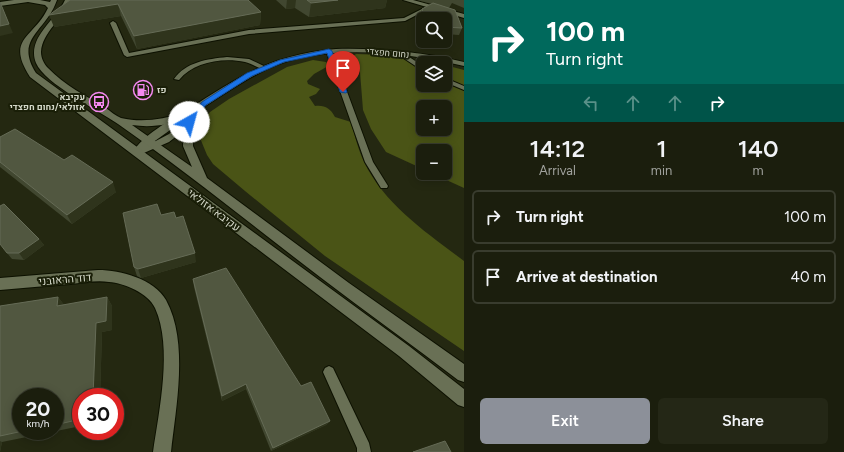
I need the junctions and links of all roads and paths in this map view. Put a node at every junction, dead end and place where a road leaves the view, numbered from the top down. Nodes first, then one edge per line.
1 (27, 0) edge
2 (75, 0) edge
3 (406, 0) edge
4 (66, 3) edge
5 (0, 4) edge
6 (53, 4) edge
7 (430, 7) junction
8 (464, 16) edge
9 (113, 23) edge
10 (329, 51) junction
11 (401, 54) junction
12 (416, 64) edge
13 (464, 64) edge
14 (265, 68) junction
15 (177, 79) dead end
16 (452, 83) edge
17 (464, 88) edge
18 (116, 118) junction
19 (187, 119) junction
20 (148, 140) junction
21 (157, 146) junction
22 (137, 153) junction
23 (205, 182) junction
24 (384, 186) dead end
25 (0, 284) edge
26 (329, 372) dead end
27 (464, 374) edge
28 (464, 399) edge
29 (162, 452) edge
30 (364, 452) edge

1 - 5 street
1 - 6 street
2 - 4 street
3 - 7 street
4 - 18 street, עקיבא אזולאי
6 - 22 street, עקיבא אזולאי
7 - 8 street
7 - 9 lane
10 - 11 street, נחום חפצדי
10 - 14 street, נחום חפצדי
10 - 24 lane
11 - 12 lane
11 - 13 street, נחום חפצדי
14 - 15 lane
14 - 19 street, נחום חפצדי
16 - 17 lane
18 - 19 street
18 - 20 street, עקיבא אזולאי
19 - 20 street, נחום חפצדי
19 - 21 street, נחום חפצדי
19 - 23 street
20 - 21 street, עקיבא אזולאי
20 - 22 street, נחום חפצדי
21 - 22 street, נחום חפצדי
21 - 23 street, עקיבא אזולאי
22 - 28 street, עקיבא אזולאי
23 - 27 street, עקיבא אזולאי
25 - 29 street, דוד הראובני
26 - 30 lane

